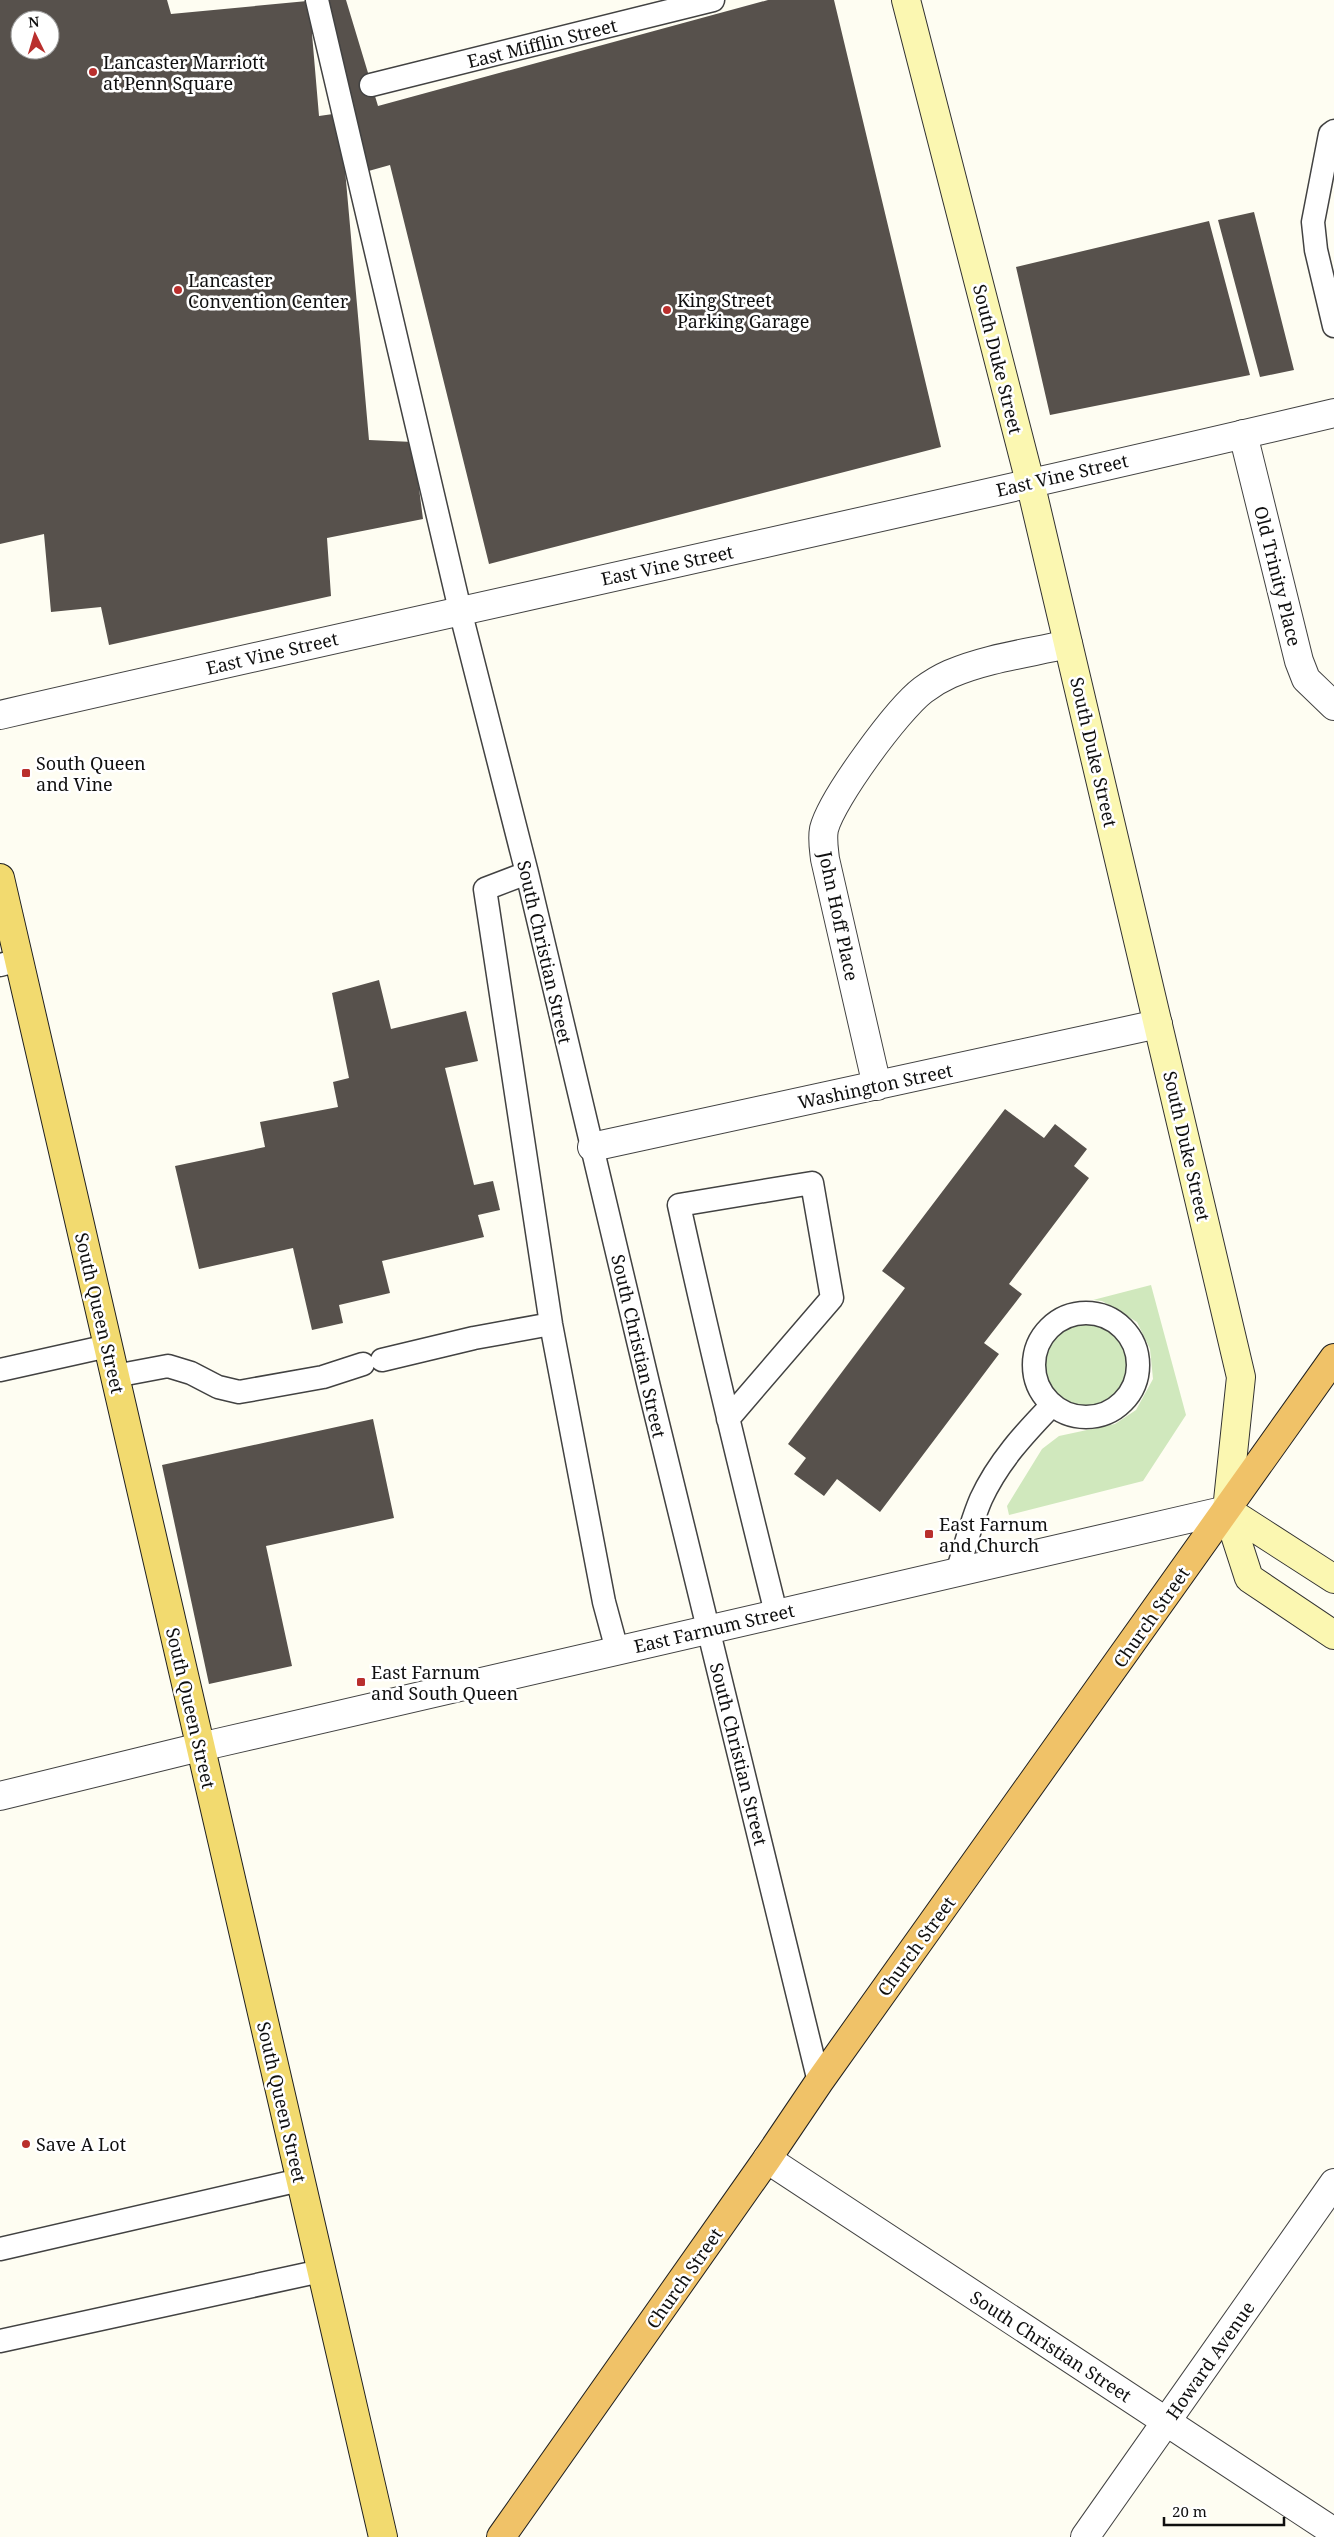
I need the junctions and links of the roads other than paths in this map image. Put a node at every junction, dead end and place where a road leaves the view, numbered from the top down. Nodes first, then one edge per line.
1 (317, 0) edge
2 (713, 0) edge
3 (906, 0) edge
4 (371, 85) dead end
5 (1334, 131) edge
6 (1334, 326) edge
7 (1334, 413) edge
8 (1243, 434) junction
9 (1030, 482) junction
10 (460, 610) junction
11 (1068, 644) junction
12 (1334, 706) edge
13 (0, 715) edge
14 (527, 873) junction
15 (0, 878) edge
16 (9, 962) edge
17 (1158, 1024) junction
18 (877, 1086) junction
19 (592, 1147) junction
20 (551, 1324) junction
21 (108, 1346) junction
22 (1334, 1358) edge
23 (0, 1370) edge
24 (115, 1376) junction
25 (1052, 1405) junction
26 (728, 1419) junction
27 (1227, 1510) junction
28 (957, 1572) junction
29 (1334, 1579) edge
30 (776, 1613) junction
31 (708, 1629) junction
32 (1334, 1635) edge
33 (617, 1650) junction
34 (200, 1747) junction
35 (0, 1796) edge
36 (819, 2082) junction
37 (767, 2159) junction
38 (300, 2180) junction
39 (1334, 2183) edge
40 (0, 2249) edge
41 (321, 2271) junction
42 (0, 2341) edge
43 (1166, 2422) junction
44 (1334, 2532) edge
45 (383, 2537) edge
46 (501, 2537) edge
47 (1085, 2537) edge

1 - 10 lane, South Christian Street
2 - 4 lane, East Mifflin Street
3 - 9 main road, South Duke Street
5 - 6 lane
7 - 8 street, East Vine Street
8 - 9 street, East Vine Street
8 - 12 street, Old Trinity Place
9 - 10 street, East Vine Street
9 - 11 main road, South Duke Street
10 - 13 street, East Vine Street
10 - 14 lane, South Christian Street
11 - 17 main road, South Duke Street
11 - 18 street, John Hoff Place
14 - 19 lane, South Christian Street
14 - 20 lane
15 - 16 main road, South Queen Street
16 - 21 main road, South Queen Street
17 - 18 street, Washington Street
17 - 27 main road, South Duke Street
18 - 19 street, Washington Street
19 - 31 lane, South Christian Street
20 - 24 lane
20 - 33 lane
21 - 23 lane
21 - 24 main road, South Queen Street
22 - 27 highway, Church Street
24 - 34 main road, South Queen Street
25 - 25 lane
25 - 28 lane
26 - 26 lane
26 - 30 lane
27 - 28 street, East Farnum Street
27 - 29 main road
27 - 32 main road, South Duke Street
27 - 36 highway, Church Street
28 - 30 street, East Farnum Street
30 - 31 street, East Farnum Street
31 - 33 street, East Farnum Street
31 - 36 lane, South Christian Street
33 - 34 street, East Farnum Street
34 - 35 street, East Farnum Street
34 - 38 main road, South Queen Street
36 - 37 highway, Church Street
37 - 43 street, South Christian Street
37 - 46 highway, Church Street
38 - 40 lane
38 - 41 main road, South Queen Street
39 - 43 street, Howard Avenue
41 - 42 lane
41 - 45 main road, South Queen Street
43 - 44 street, South Christian Street
43 - 47 street, Howard Avenue

